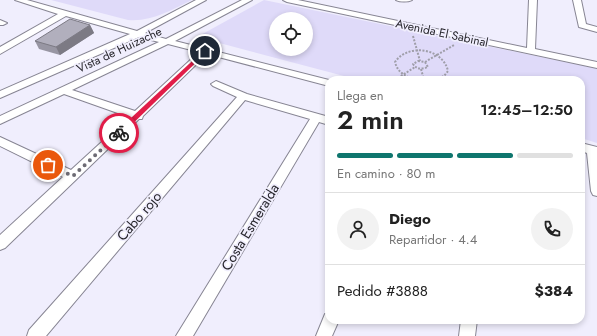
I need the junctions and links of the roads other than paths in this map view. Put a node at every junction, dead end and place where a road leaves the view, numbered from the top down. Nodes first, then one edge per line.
1 (202, 0) edge
2 (248, 0) edge
3 (287, 0) edge
4 (398, 0) edge
5 (410, 0) edge
6 (533, 0) edge
7 (577, 0) edge
8 (24, 1) edge
9 (65, 13) junction
10 (593, 29) edge
11 (138, 34) junction
12 (168, 41) junction
13 (0, 51) edge
14 (205, 51) junction
15 (531, 51) junction
16 (597, 65) edge
17 (325, 82) edge
18 (216, 84) dead end
19 (62, 90) junction
20 (0, 95) edge
21 (243, 96) junction
22 (138, 116) junction
23 (323, 119) edge
24 (0, 120) edge
25 (0, 141) edge
26 (585, 148) edge
27 (595, 150) edge
28 (73, 176) junction
29 (597, 191) edge
30 (0, 244) edge
31 (328, 324) edge
32 (468, 324) edge
33 (35, 336) edge
34 (184, 336) edge
35 (324, 336) edge
36 (467, 336) edge

1 - 11 street, Vista de Huizache
2 - 12 street, Vista de Huizache
3 - 15 street, Avenida El Sabinal
4 - 5 lane
6 - 15 street
7 - 10 street
8 - 9 street
9 - 11 street
9 - 13 street
11 - 12 street
11 - 20 street, Vista de Huizache
12 - 14 street
12 - 19 street, Vista de Huizache
14 - 17 street
14 - 22 street
15 - 16 street, Avenida El Sabinal
18 - 21 street
19 - 22 street
19 - 24 street, Vista de Huizache
21 - 23 street
21 - 33 street, Cabo rojo
22 - 28 street
23 - 34 street, Costa Esmeralda
25 - 28 street
26 - 27 street
27 - 29 street
28 - 30 street
31 - 35 street
32 - 36 street

